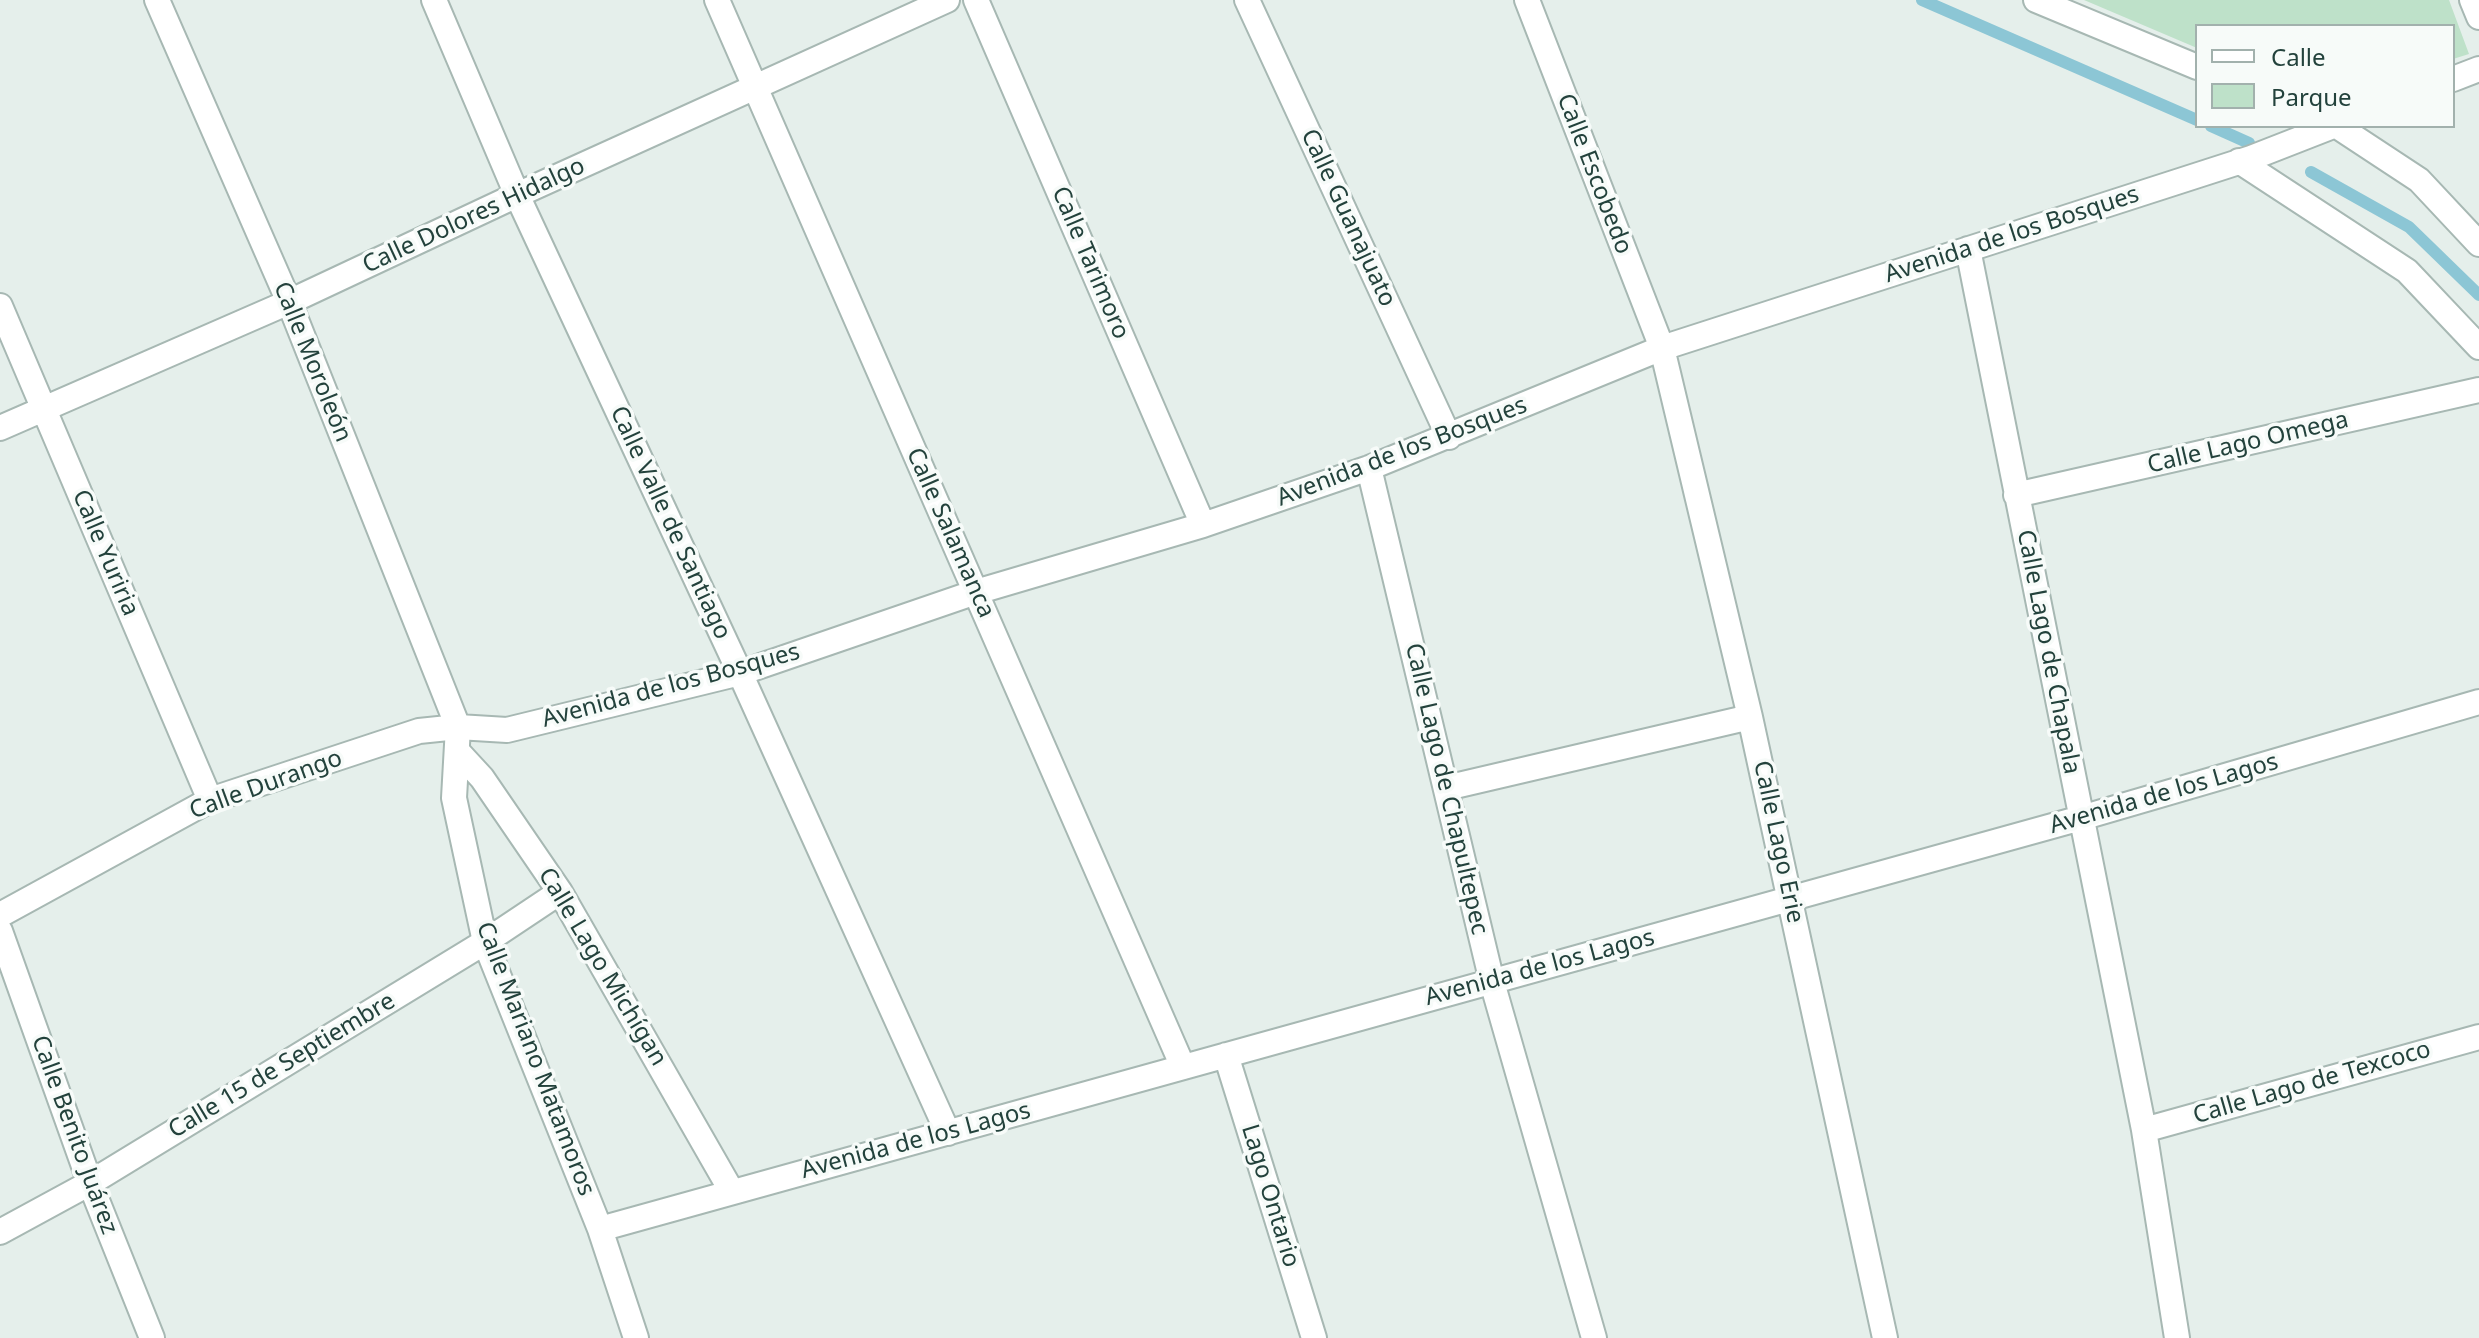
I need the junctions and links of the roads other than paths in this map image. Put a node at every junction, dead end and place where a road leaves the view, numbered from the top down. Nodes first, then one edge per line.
1 (157, 0) edge
2 (434, 0) edge
3 (717, 0) edge
4 (947, 0) edge
5 (976, 0) edge
6 (1247, 0) edge
7 (1527, 0) edge
8 (2036, 0) edge
9 (2472, 0) edge
10 (2479, 17) edge
11 (2195, 66) edge
12 (2479, 69) edge
13 (2455, 78) edge
14 (755, 88) junction
15 (2330, 128) edge
16 (2338, 128) edge
17 (2239, 161) junction
18 (517, 195) junction
19 (2479, 244) edge
20 (1968, 249) junction
21 (289, 302) junction
22 (0, 306) edge
23 (2479, 347) edge
24 (1662, 348) junction
25 (2479, 390) edge
26 (44, 409) junction
27 (0, 428) edge
28 (1449, 437) junction
29 (1369, 468) junction
30 (2016, 495) junction
31 (1203, 525) junction
32 (976, 592) junction
33 (740, 673) junction
34 (2479, 702) edge
35 (1750, 717) junction
36 (458, 740) junction
37 (1446, 788) junction
38 (210, 800) junction
39 (2081, 818) junction
40 (560, 892) junction
41 (1790, 899) junction
42 (0, 915) edge
43 (0, 931) edge
44 (485, 942) junction
45 (1492, 982) junction
46 (2479, 1037) edge
47 (1226, 1055) junction
48 (1183, 1067) junction
49 (2144, 1130) junction
50 (948, 1133) junction
51 (90, 1183) junction
52 (732, 1192) junction
53 (600, 1229) junction
54 (0, 1232) edge
55 (152, 1338) edge
56 (636, 1338) edge
57 (1314, 1338) edge
58 (1594, 1338) edge
59 (1885, 1338) edge
60 (2177, 1338) edge

1 - 21 street, Calle Moroleón
2 - 18 street, Calle Valle de Santiago
3 - 14 street, Calle Salamanca
4 - 14 street, Calle Dolores Hidalgo
5 - 31 street, Calle Tarimoro
6 - 28 street, Calle Guanajuato
7 - 24 street, Calle Escobedo
8 - 11 street
9 - 10 street
12 - 13 street
14 - 18 street, Calle Dolores Hidalgo
14 - 32 street, Calle Salamanca
15 - 17 street, Avenida de los Bosques
16 - 19 street
17 - 20 street, Avenida de los Bosques
17 - 23 street
18 - 21 street, Calle Dolores Hidalgo
18 - 33 street, Calle Valle de Santiago
20 - 24 street, Avenida de los Bosques
20 - 30 street, Calle Lago de Chapala
21 - 26 street, Calle Dolores Hidalgo
21 - 36 street, Calle Moroleón
22 - 26 street, Calle Yuriria
24 - 28 street, Avenida de los Bosques
24 - 35 street, Calle Lago Erie
25 - 30 street, Calle Lago Omega
26 - 27 street, Calle Dolores Hidalgo
26 - 38 street, Calle Yuriria
28 - 29 street, Avenida de los Bosques
29 - 31 street, Avenida de los Bosques
29 - 37 street, Calle Lago de Chapultepec
30 - 39 street, Calle Lago de Chapala
31 - 32 street, Avenida de los Bosques
32 - 33 street, Avenida de los Bosques
32 - 48 street, Calle Salamanca
33 - 36 street, Avenida de los Bosques
33 - 50 street, Calle Valle de Santiago
34 - 39 street, Avenida de los Lagos
35 - 37 street
35 - 41 street, Calle Lago Erie
36 - 38 street, Calle Durango
36 - 40 street, Calle Lago Michígan
36 - 44 street, Calle Mariano Matamoros
37 - 45 street, Calle Lago de Chapultepec
38 - 42 street, Calle Durango
39 - 41 street, Avenida de los Lagos
39 - 49 street, Calle Lago de Chapala
40 - 44 street, Calle 15 de Septiembre
40 - 52 street, Calle Lago Michígan
41 - 45 street, Avenida de los Lagos
41 - 59 street, Calle Lago Erie
43 - 51 street, Calle Benito Juárez
44 - 51 street, Calle 15 de Septiembre
44 - 53 street, Calle Mariano Matamoros
45 - 47 street, Avenida de los Lagos
45 - 58 street, Calle Lago de Chapultepec
46 - 49 street, Calle Lago de Texcoco
47 - 48 street, Avenida de los Lagos
47 - 57 street, Lago Ontario
48 - 50 street, Avenida de los Lagos
49 - 60 street, Calle Lago de Chapala
50 - 52 street, Avenida de los Lagos
51 - 54 street, Calle 15 de Septiembre
51 - 55 street, Calle Benito Juárez
52 - 53 street, Avenida de los Lagos
53 - 56 street, Calle Mariano Matamoros

